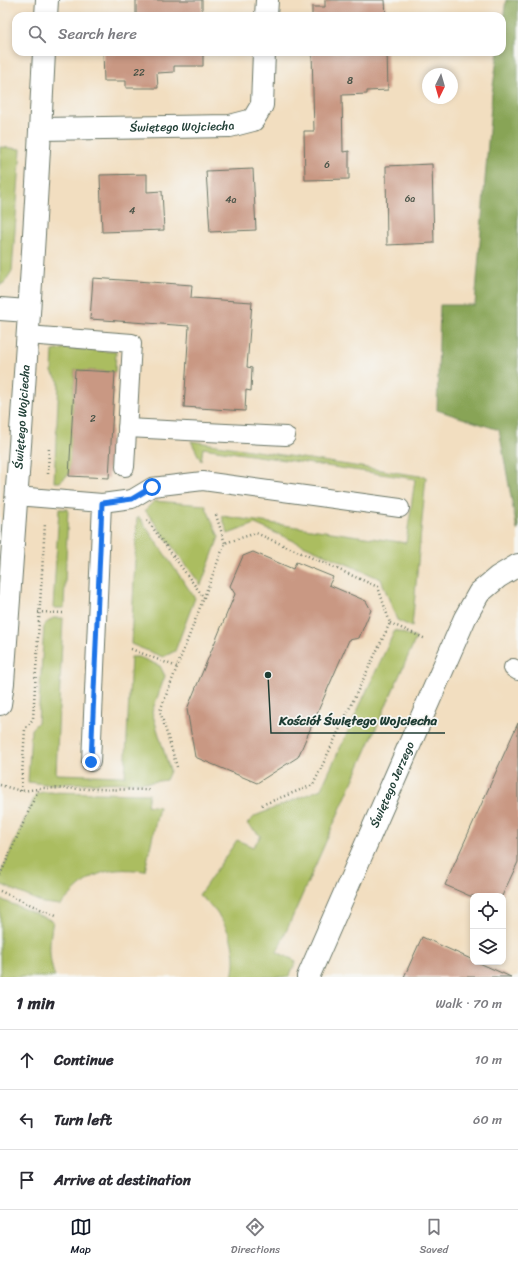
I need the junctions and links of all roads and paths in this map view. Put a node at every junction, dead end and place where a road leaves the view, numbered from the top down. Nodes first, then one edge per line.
1 (47, 0) edge
2 (267, 0) edge
3 (46, 12) edge
4 (266, 12) edge
5 (44, 56) edge
6 (264, 56) edge
7 (41, 129) junction
8 (0, 309) edge
9 (28, 311) junction
10 (27, 335) junction
11 (127, 428) junction
12 (286, 436) dead end
13 (124, 467) dead end
14 (16, 496) junction
15 (132, 499) junction
16 (102, 503) junction
17 (400, 508) dead end
18 (216, 515) dead end
19 (225, 543) junction
20 (518, 565) edge
21 (204, 599) junction
22 (390, 623) junction
23 (131, 649) dead end
24 (451, 651) junction
25 (177, 667) junction
26 (0, 704) edge
27 (91, 762) dead end
28 (177, 767) dead end
29 (0, 785) edge
30 (38, 788) junction
31 (150, 790) dead end
32 (259, 806) dead end
33 (0, 875) edge
34 (0, 891) edge
35 (56, 916) dead end
36 (308, 977) edge

1 - 3 street
2 - 4 street
5 - 7 street, Świętego Wojciecha
6 - 7 street, Świętego Wojciecha
7 - 9 street, Świętego Wojciecha
8 - 9 street
9 - 10 street, Świętego Wojciecha
10 - 11 lane
10 - 14 street, Świętego Wojciecha
11 - 12 lane
11 - 13 lane
14 - 16 lane
14 - 26 street, Świętego Wojciecha
15 - 16 lane
15 - 17 lane
15 - 21 path
16 - 27 lane
18 - 19 path
19 - 21 path
19 - 22 path
20 - 24 street, Świętego Jerzego
21 - 25 path
22 - 24 path
22 - 32 path
23 - 25 path
24 - 36 street, Świętego Jerzego
25 - 28 path
29 - 30 path
30 - 31 path
30 - 33 path
34 - 35 path

